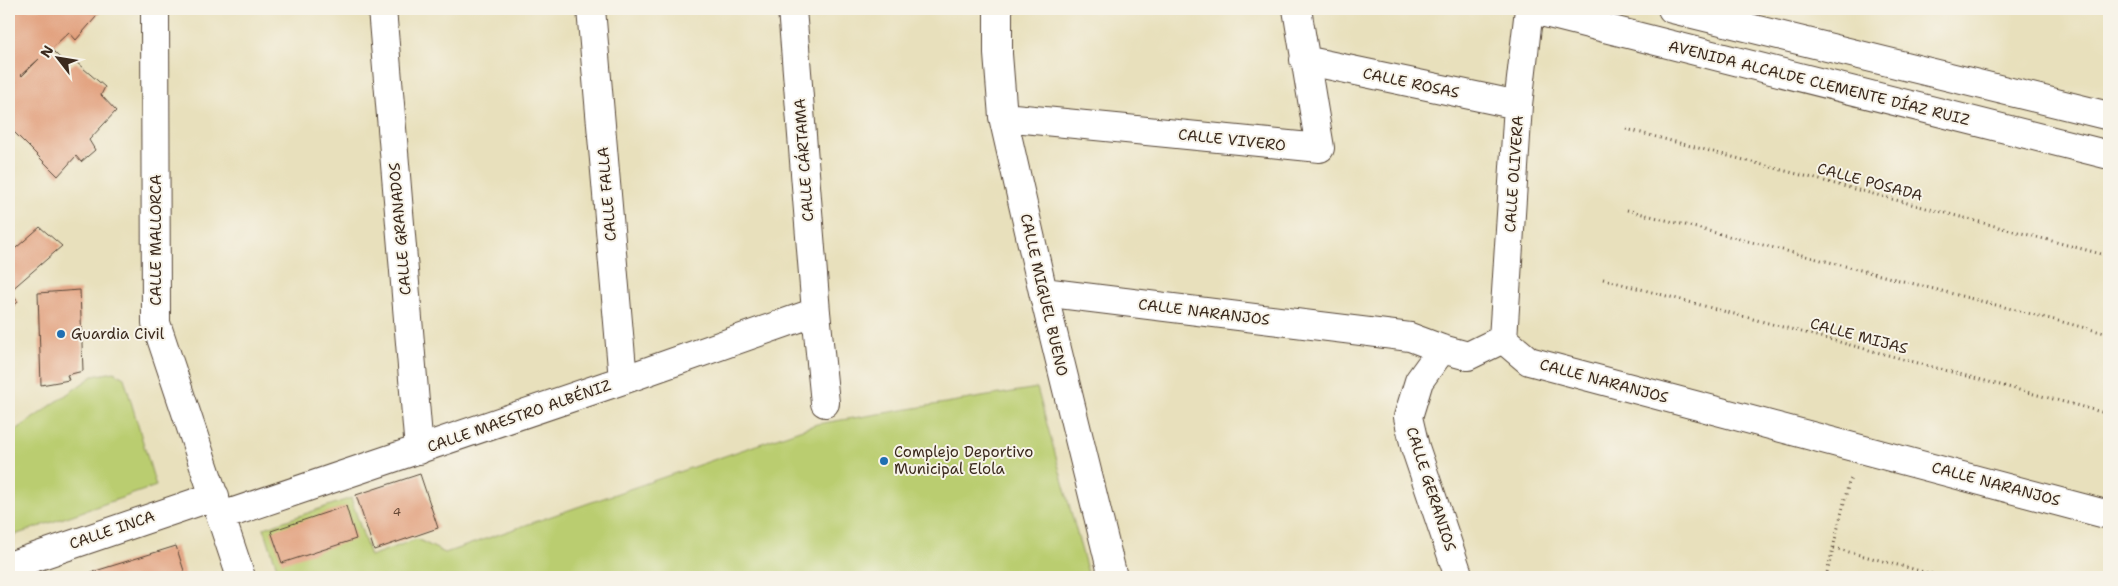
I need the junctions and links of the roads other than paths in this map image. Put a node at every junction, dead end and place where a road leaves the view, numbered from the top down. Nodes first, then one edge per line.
1 (155, 9) edge
2 (382, 9) edge
3 (591, 9) edge
4 (792, 9) edge
5 (998, 9) edge
6 (1297, 9) edge
7 (1529, 9) edge
8 (1672, 9) edge
9 (1304, 60) junction
10 (1518, 105) junction
11 (2109, 116) edge
12 (1003, 117) junction
13 (2109, 156) edge
14 (1042, 292) junction
15 (816, 312) junction
16 (1503, 339) junction
17 (1442, 349) junction
18 (622, 380) junction
19 (825, 403) dead end
20 (419, 450) junction
21 (219, 506) junction
22 (2109, 515) edge
23 (9, 566) edge
24 (241, 577) edge
25 (1113, 577) edge
26 (1459, 577) edge

1 - 21 street, CALLE MALLORCA
2 - 20 street, CALLE GRANADOS
3 - 18 street, CALLE FALLA
4 - 15 street, CALLE CÁRTAMA
5 - 12 street, CALLE MIGUEL BUENO
6 - 9 street, CALLE VIVERO
7 - 10 street, CALLE OLIVERA
7 - 13 street, AVENIDA ALCALDE CLEMENTE DÍAZ RUIZ
8 - 11 street
9 - 10 street, CALLE ROSAS
9 - 12 street, CALLE VIVERO
10 - 16 street, CALLE OLIVERA
12 - 14 street, CALLE MIGUEL BUENO
14 - 17 street, CALLE NARANJOS
14 - 25 street, CALLE MIGUEL BUENO
15 - 18 street, CALLE MAESTRO ALBÉNIZ
15 - 19 street, CALLE CÁRTAMA
16 - 17 street, CALLE NARANJOS
16 - 22 street, CALLE NARANJOS
17 - 26 street, CALLE GERANIOS
18 - 20 street, CALLE MAESTRO ALBÉNIZ
20 - 21 street, CALLE MAESTRO ALBÉNIZ
21 - 23 street, CALLE INCA
21 - 24 street, CALLE MALLORCA

